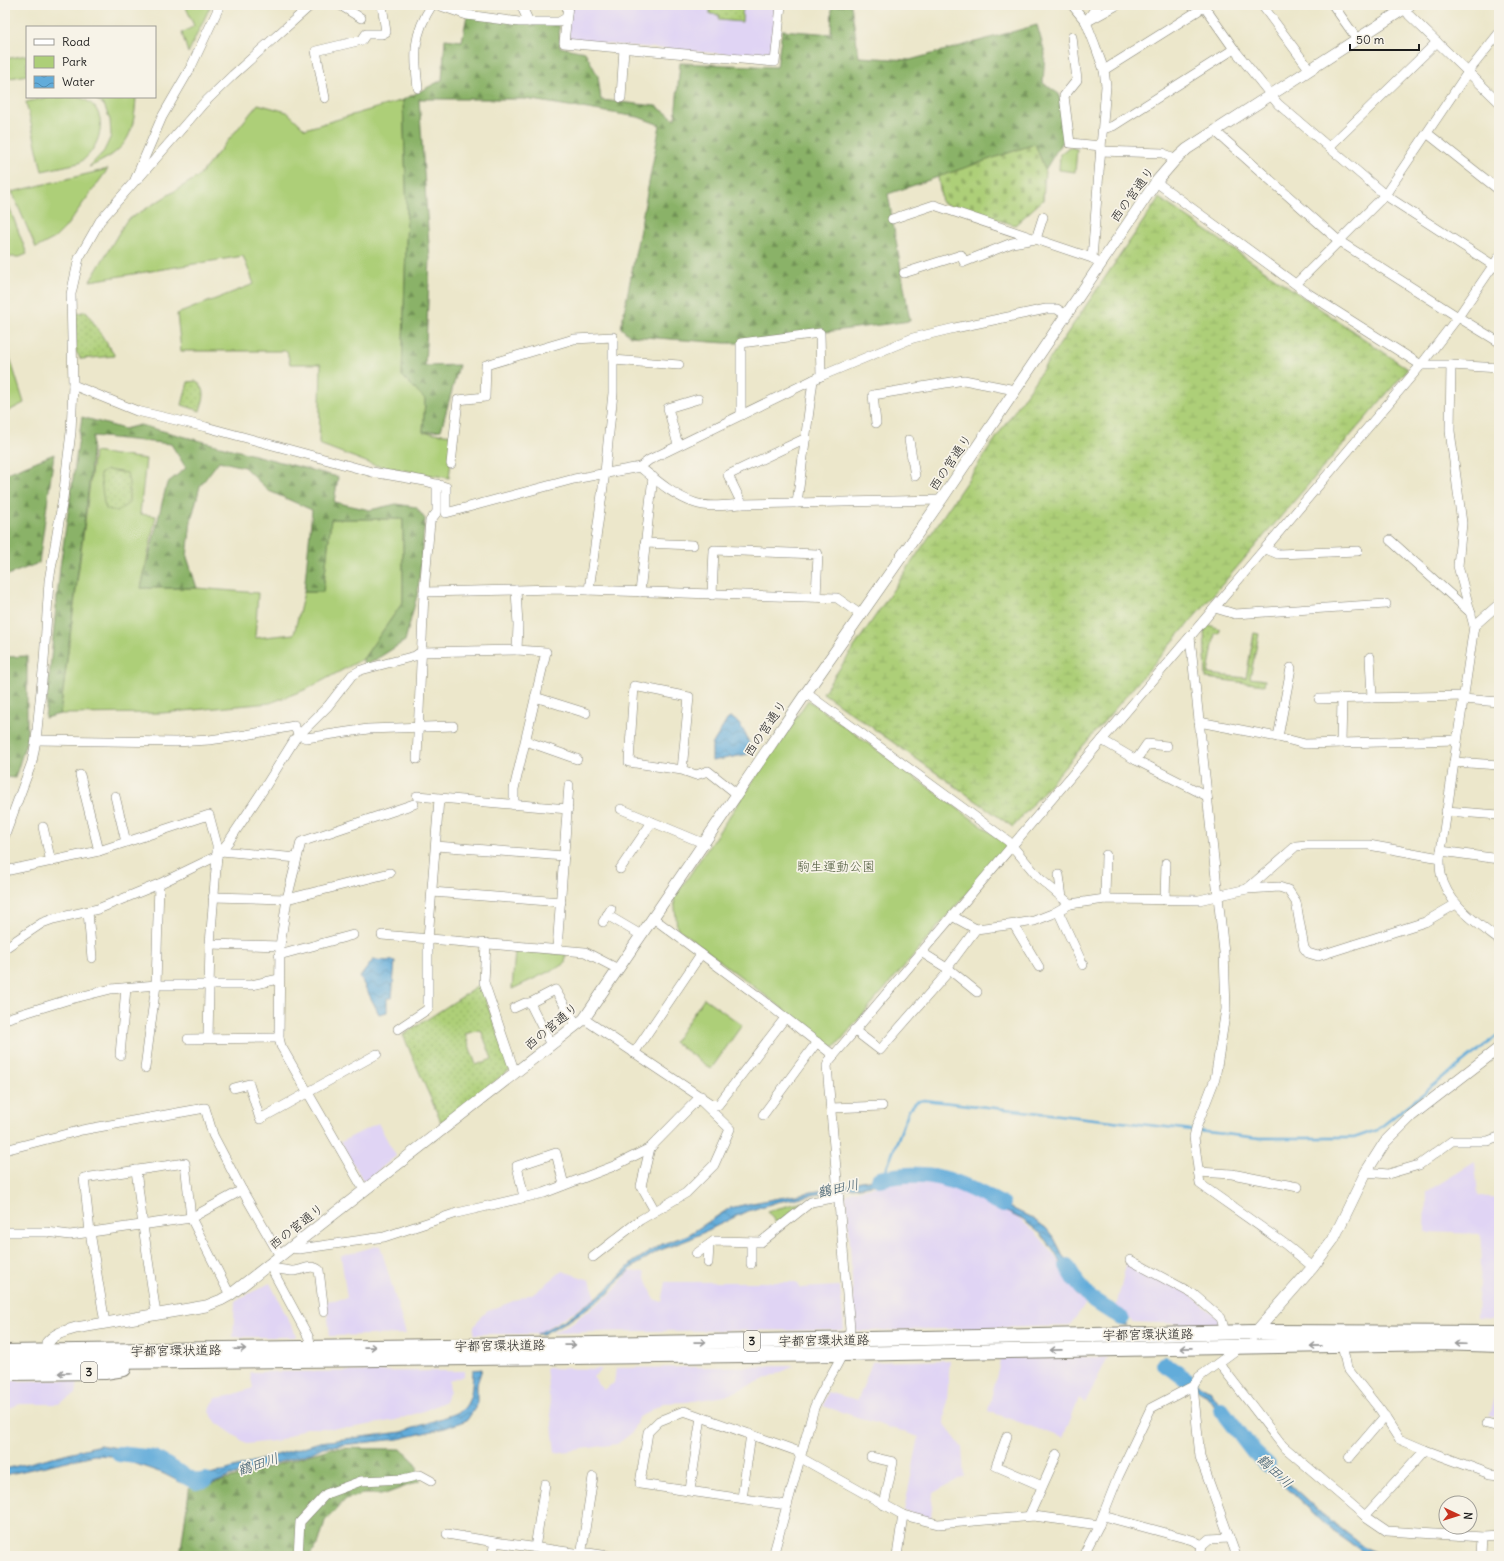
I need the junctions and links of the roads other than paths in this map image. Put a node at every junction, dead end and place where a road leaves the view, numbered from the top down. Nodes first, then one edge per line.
1 (220, 5) edge
2 (310, 5) edge
3 (340, 5) edge
4 (382, 5) edge
5 (432, 5) edge
6 (438, 5) edge
7 (521, 5) edge
8 (568, 5) edge
9 (781, 5) edge
10 (1072, 5) edge
11 (1098, 5) edge
12 (1116, 5) edge
13 (1262, 5) edge
14 (1333, 5) edge
15 (1204, 6) edge
16 (1406, 6) edge
17 (362, 18) dead end
18 (566, 18) junction
19 (529, 22) junction
20 (1086, 22) junction
21 (1499, 33) edge
22 (1072, 36) dead end
23 (1357, 39) junction
24 (1437, 42) junction
25 (624, 48) junction
26 (1234, 49) junction
27 (1104, 70) junction
28 (1310, 70) junction
29 (1468, 72) junction
30 (418, 88) dead end
31 (1271, 96) junction
32 (325, 98) dead end
33 (621, 98) dead end
34 (1499, 102) edge
35 (1103, 129) junction
36 (1215, 131) junction
37 (1426, 133) junction
38 (1329, 147) junction
39 (1100, 148) junction
40 (1175, 160) junction
41 (134, 182) junction
42 (1156, 182) junction
43 (1499, 190) edge
44 (1384, 195) junction
45 (1043, 217) dead end
46 (892, 219) dead end
47 (1036, 239) junction
48 (1339, 240) junction
49 (1499, 257) edge
50 (1096, 260) junction
51 (1496, 267) edge
52 (904, 273) dead end
53 (1296, 284) junction
54 (1066, 315) junction
55 (1458, 317) junction
56 (1499, 342) edge
57 (612, 360) junction
58 (679, 365) dead end
59 (1421, 365) junction
60 (1450, 365) junction
61 (1499, 368) edge
62 (817, 378) junction
63 (73, 385) junction
64 (1015, 390) junction
65 (698, 399) dead end
66 (742, 415) junction
67 (876, 423) dead end
68 (806, 438) junction
69 (909, 440) dead end
70 (678, 446) junction
71 (451, 464) dead end
72 (640, 467) junction
73 (605, 472) junction
74 (915, 476) dead end
75 (653, 477) junction
76 (941, 500) junction
77 (797, 503) junction
78 (742, 504) junction
79 (442, 513) junction
80 (1390, 540) dead end
81 (645, 543) junction
82 (693, 546) dead end
83 (1266, 549) junction
84 (1358, 551) dead end
85 (516, 590) junction
86 (589, 590) junction
87 (424, 592) junction
88 (640, 592) junction
89 (712, 595) junction
90 (816, 597) junction
91 (1386, 604) dead end
92 (1498, 606) edge
93 (1215, 608) junction
94 (1471, 613) junction
95 (861, 615) junction
96 (1474, 626) junction
97 (1190, 637) junction
98 (517, 650) junction
99 (421, 652) junction
100 (1370, 657) dead end
101 (1291, 668) dead end
102 (806, 693) junction
103 (535, 697) junction
104 (1372, 698) junction
105 (1463, 698) junction
106 (1319, 699) dead end
107 (1342, 699) junction
108 (1499, 702) edge
109 (586, 713) dead end
110 (1199, 722) junction
111 (453, 726) dead end
112 (419, 727) junction
113 (299, 735) junction
114 (1278, 737) junction
115 (36, 740) junction
116 (1102, 740) junction
117 (1457, 740) junction
118 (526, 741) junction
119 (1341, 743) junction
120 (1167, 746) dead end
121 (418, 759) dead end
122 (577, 759) dead end
123 (1136, 760) junction
124 (1454, 762) junction
125 (1499, 765) edge
126 (682, 770) junction
127 (80, 775) dead end
128 (569, 785) dead end
129 (737, 794) junction
130 (115, 796) dead end
131 (1207, 796) junction
132 (438, 799) junction
133 (514, 805) junction
134 (568, 809) junction
135 (621, 809) dead end
136 (1446, 811) junction
137 (1499, 816) edge
138 (652, 822) junction
139 (43, 827) dead end
140 (5, 835) edge
141 (126, 842) junction
142 (703, 843) junction
143 (436, 846) junction
144 (1012, 846) junction
145 (99, 851) junction
146 (219, 854) junction
147 (1106, 855) dead end
148 (1440, 855) junction
149 (564, 856) junction
150 (297, 858) junction
151 (1499, 859) edge
152 (51, 862) junction
153 (1166, 863) dead end
154 (620, 869) dead end
155 (5, 871) edge
156 (390, 873) dead end
157 (1059, 875) dead end
158 (159, 884) junction
159 (1247, 889) junction
160 (432, 892) junction
161 (1218, 896) junction
162 (213, 897) junction
163 (1062, 898) junction
164 (287, 899) junction
165 (1105, 899) junction
166 (1165, 900) junction
167 (561, 902) junction
168 (1070, 904) junction
169 (1456, 904) junction
170 (1058, 911) junction
171 (88, 912) junction
172 (607, 915) dead end
173 (952, 916) junction
174 (653, 918) junction
175 (1014, 925) junction
176 (976, 929) junction
177 (354, 935) dead end
178 (382, 935) dead end
179 (641, 935) junction
180 (428, 939) junction
181 (1499, 940) edge
182 (486, 943) junction
183 (210, 944) junction
184 (5, 948) edge
185 (557, 949) junction
186 (280, 951) junction
187 (921, 952) junction
188 (701, 954) junction
189 (92, 958) dead end
190 (1083, 965) dead end
191 (1039, 967) dead end
192 (618, 969) junction
193 (948, 969) junction
194 (279, 979) junction
195 (156, 985) junction
196 (210, 985) junction
197 (126, 988) junction
198 (977, 992) dead end
199 (530, 1003) junction
200 (514, 1008) dead end
201 (785, 1018) junction
202 (5, 1019) edge
203 (580, 1022) junction
204 (398, 1029) dead end
205 (854, 1030) junction
206 (208, 1038) junction
207 (279, 1038) junction
208 (188, 1039) dead end
209 (817, 1042) junction
210 (551, 1045) junction
211 (1499, 1048) edge
212 (634, 1052) junction
213 (377, 1054) dead end
214 (120, 1055) dead end
215 (833, 1055) junction
216 (145, 1068) dead end
217 (515, 1073) junction
218 (234, 1088) dead end
219 (308, 1093) junction
220 (699, 1097) junction
221 (882, 1106) dead end
222 (831, 1108) junction
223 (763, 1115) dead end
224 (1499, 1137) edge
225 (650, 1148) junction
226 (5, 1150) edge
227 (136, 1170) junction
228 (1198, 1172) junction
229 (1366, 1172) junction
230 (564, 1185) junction
231 (1298, 1188) dead end
232 (242, 1190) junction
233 (364, 1190) junction
234 (839, 1195) junction
235 (524, 1197) junction
236 (655, 1211) junction
237 (191, 1218) junction
238 (142, 1226) junction
239 (5, 1232) edge
240 (90, 1232) junction
241 (751, 1242) junction
242 (709, 1245) junction
243 (291, 1248) junction
244 (696, 1254) dead end
245 (280, 1256) junction
246 (593, 1257) dead end
247 (1130, 1260) dead end
248 (708, 1263) dead end
249 (751, 1264) dead end
250 (270, 1266) junction
251 (1312, 1267) junction
252 (230, 1295) junction
253 (324, 1312) dead end
254 (156, 1314) junction
255 (105, 1323) junction
256 (1225, 1332) junction
257 (1257, 1332) junction
258 (1499, 1333) edge
259 (848, 1340) junction
260 (5, 1343) edge
261 (48, 1343) junction
262 (1342, 1345) junction
263 (1499, 1345) edge
264 (1240, 1347) junction
265 (5, 1352) edge
266 (312, 1354) junction
267 (842, 1354) junction
268 (173, 1355) junction
269 (5, 1363) edge
270 (1219, 1363) junction
271 (5, 1373) edge
272 (1193, 1386) junction
273 (1385, 1416) junction
274 (701, 1417) junction
275 (1487, 1424) dead end
276 (1499, 1426) edge
277 (751, 1434) junction
278 (1007, 1436) dead end
279 (1425, 1450) junction
280 (1057, 1454) dead end
281 (871, 1457) dead end
282 (801, 1458) junction
283 (1349, 1458) dead end
284 (1499, 1475) edge
285 (593, 1477) dead end
286 (431, 1481) dead end
287 (545, 1484) dead end
288 (1042, 1486) junction
289 (690, 1490) junction
290 (742, 1498) junction
291 (787, 1505) junction
292 (884, 1505) junction
293 (903, 1516) junction
294 (1029, 1516) junction
295 (1103, 1516) junction
296 (1365, 1516) junction
297 (1099, 1525) junction
298 (447, 1534) dead end
299 (1499, 1536) edge
300 (1482, 1537) junction
301 (1229, 1538) junction
302 (495, 1542) junction
303 (1202, 1545) junction
304 (535, 1548) junction
305 (1482, 1554) edge
306 (582, 1555) edge
307 (298, 1556) edge
308 (492, 1556) edge
309 (609, 1556) edge
310 (773, 1556) edge
311 (897, 1556) edge
312 (1083, 1556) edge
313 (1200, 1556) edge
314 (1236, 1556) edge

1 - 41 street
2 - 41 street
3 - 17 street
4 - 32 street
5 - 30 street
6 - 19 street
7 - 19 street
8 - 18 street
9 - 25 street
10 - 20 street
11 - 20 street
12 - 20 street
13 - 28 street
14 - 23 street
15 - 26 street
15 - 27 street
16 - 23 street, 西の宮通り
16 - 24 street
18 - 19 street
18 - 25 street
20 - 27 street
21 - 29 street
22 - 39 street
23 - 28 street, 西の宮通り
24 - 29 street
24 - 38 street
25 - 33 street
26 - 31 street
26 - 35 street
27 - 35 street
28 - 31 street, 西の宮通り
29 - 34 street
29 - 37 street
31 - 36 street, 西の宮通り
31 - 38 street
35 - 39 street
36 - 40 street, 西の宮通り
36 - 48 street
37 - 43 street
37 - 44 street
38 - 44 street
39 - 40 street
39 - 50 street
40 - 42 street, 西の宮通り
41 - 63 street
42 - 50 street, 西の宮通り
42 - 53 street
44 - 48 street
44 - 51 street
45 - 47 street
46 - 47 street
47 - 50 street
47 - 52 street
48 - 53 street
48 - 55 street
49 - 51 street
50 - 54 street, 西の宮通り
51 - 55 street
53 - 59 street
54 - 62 street
54 - 64 street, 西の宮通り
55 - 56 street
55 - 59 street
57 - 58 street
57 - 71 street
57 - 73 street
59 - 60 street
59 - 83 street
60 - 61 street
60 - 94 street
62 - 66 street
62 - 66 street
62 - 68 street
63 - 79 street
63 - 115 street
64 - 67 street
64 - 76 street, 西の宮通り
65 - 70 street
66 - 70 street
68 - 77 street
68 - 78 street
69 - 74 street
70 - 72 street
72 - 73 street
72 - 75 street
73 - 79 street
73 - 86 street
75 - 78 street
75 - 81 street
76 - 77 street
76 - 95 street, 西の宮通り
77 - 78 street
79 - 87 street
80 - 94 street
81 - 82 street
81 - 88 street
83 - 84 street
83 - 93 street
85 - 86 street
85 - 87 street
85 - 98 street
86 - 88 street
87 - 99 street
88 - 89 street
89 - 90 street
89 - 90 street
90 - 95 street
91 - 93 street
92 - 96 street
93 - 97 street
94 - 96 street
95 - 102 street, 西の宮通り
96 - 105 street
97 - 110 street
97 - 116 street
98 - 99 street
98 - 103 street
99 - 112 street
99 - 113 street
100 - 104 street
101 - 114 street
102 - 129 street, 西の宮通り
102 - 144 street
103 - 109 street
103 - 118 street
104 - 105 street
104 - 107 street
105 - 108 street
105 - 117 street
106 - 107 street
107 - 119 street
110 - 114 street
110 - 131 street
111 - 112 street
112 - 113 street
112 - 121 street
113 - 115 street
113 - 146 street
114 - 119 street
115 - 140 street
116 - 123 street
116 - 144 street
117 - 119 street
117 - 124 street
118 - 122 street
118 - 133 street
120 - 123 street
123 - 131 street
124 - 125 street
124 - 136 street
126 - 126 street
126 - 129 street
127 - 145 street
128 - 134 street
129 - 142 street, 西の宮通り
130 - 141 street
131 - 161 street
132 - 133 street
132 - 143 street
132 - 150 street
133 - 134 street
134 - 149 street
135 - 138 street
136 - 137 street
136 - 148 street
138 - 142 street
138 - 154 street
139 - 152 street
141 - 145 street
141 - 146 street
142 - 174 street, 西の宮通り
143 - 149 street
143 - 160 street
144 - 163 street
144 - 173 street
145 - 152 street
146 - 150 street
146 - 158 street
146 - 162 street
147 - 165 street
148 - 151 street
148 - 159 street
148 - 169 street
149 - 167 street
150 - 164 street
152 - 155 street
153 - 166 street
156 - 164 street
157 - 163 street
158 - 171 street
158 - 195 street
159 - 161 street
159 - 169 street
160 - 167 street
160 - 180 street
161 - 166 street
161 - 228 street
162 - 164 street
162 - 183 street
163 - 168 street
164 - 186 street
165 - 166 street
165 - 168 street
167 - 185 street
168 - 170 street
169 - 181 street
170 - 175 street
170 - 190 street
171 - 184 street
171 - 189 street
172 - 179 street
173 - 176 street
173 - 187 street
174 - 179 street, 西の宮通り
174 - 188 street
175 - 176 street
175 - 191 street
176 - 193 street
177 - 186 street
178 - 180 street
179 - 192 street, 西の宮通り
180 - 182 street
180 - 204 street
182 - 185 street
182 - 217 street
183 - 186 street
183 - 196 street
185 - 192 street
186 - 194 street
187 - 193 street
187 - 205 street
188 - 201 street
188 - 212 street
192 - 203 street, 西の宮通り
193 - 198 street
193 - 205 street
194 - 196 street
194 - 207 street
195 - 196 street
195 - 197 street
195 - 216 street
196 - 206 street
197 - 202 street
197 - 214 street
199 - 200 street
199 - 203 street
199 - 210 street
201 - 209 street
201 - 220 street
203 - 210 street, 西の宮通り
203 - 212 street
205 - 215 street
206 - 207 street
206 - 208 street
207 - 219 street
209 - 215 street
209 - 223 street
210 - 217 street, 西の宮通り
211 - 229 street
212 - 220 street
213 - 219 street
215 - 222 street
217 - 233 street, 西の宮通り
218 - 219 street
219 - 233 street
220 - 225 street
220 - 236 street
221 - 222 street
222 - 234 street
224 - 229 street
225 - 230 street
225 - 236 street
226 - 232 street
227 - 237 street
227 - 238 street
227 - 240 street
228 - 231 street
228 - 251 street
229 - 251 street
230 - 235 street
230 - 235 street
232 - 237 street
232 - 245 street
233 - 243 street, 西の宮通り
234 - 241 street
234 - 259 street
235 - 243 street
236 - 246 street
237 - 238 street
237 - 252 street
238 - 240 street
238 - 254 street
239 - 240 street
240 - 255 street
241 - 242 street
241 - 249 street
242 - 244 street
242 - 248 street
243 - 245 street, 西の宮通り
245 - 250 street, 西の宮通り
247 - 256 street
250 - 252 street, 西の宮通り
250 - 253 street
250 - 266 street
251 - 257 street
252 - 254 street, 西の宮通り
254 - 255 street, 西の宮通り
255 - 261 street, 西の宮通り
256 - 257 main road, 宇都宮環状道路 / 3
256 - 259 main road, 宇都宮環状道路 / 3
257 - 258 main road, 宇都宮環状道路 / 3
257 - 264 street
266 -> 259 main road, 宇都宮環状道路 / 3
259 - 267 street
260 - 261 main road, 3
261 - 268 main road, 3
263 -> 262 main road, 宇都宮環状道路 / 3
262 -> 264 main road, 宇都宮環状道路 / 3
262 - 273 street
264 -> 267 main road, 宇都宮環状道路 / 3
264 - 270 street
265 - 268 main road, 宇都宮環状道路 / 3
266 - 267 main road, 宇都宮環状道路 / 3
266 - 268 main road, 宇都宮環状道路 / 3
267 - 282 street
268 - 269 main road, 宇都宮環状道路 / 3
268 -> 271 main road, 3
270 - 272 street
270 - 296 street
272 - 295 street
272 - 301 street
273 - 279 street
273 - 283 street
274 - 277 street
274 - 289 street
274 - 289 street
275 - 276 street
277 - 282 street
277 - 290 street
278 - 288 street
279 - 284 street
279 - 296 street
280 - 288 street
281 - 292 street
282 - 291 street
282 - 292 street
285 - 306 street
286 - 307 street
287 - 304 street
288 - 294 street
289 - 290 street
290 - 291 street
291 - 310 street
292 - 293 street
293 - 294 street
293 - 311 street
294 - 297 street
295 - 297 street
295 - 303 street
296 - 300 street
297 - 312 street
298 - 302 street
299 - 300 street
300 - 305 street
301 - 303 street
301 - 314 street
302 - 304 street
302 - 308 street
303 - 313 street
304 - 306 street
306 - 309 street

